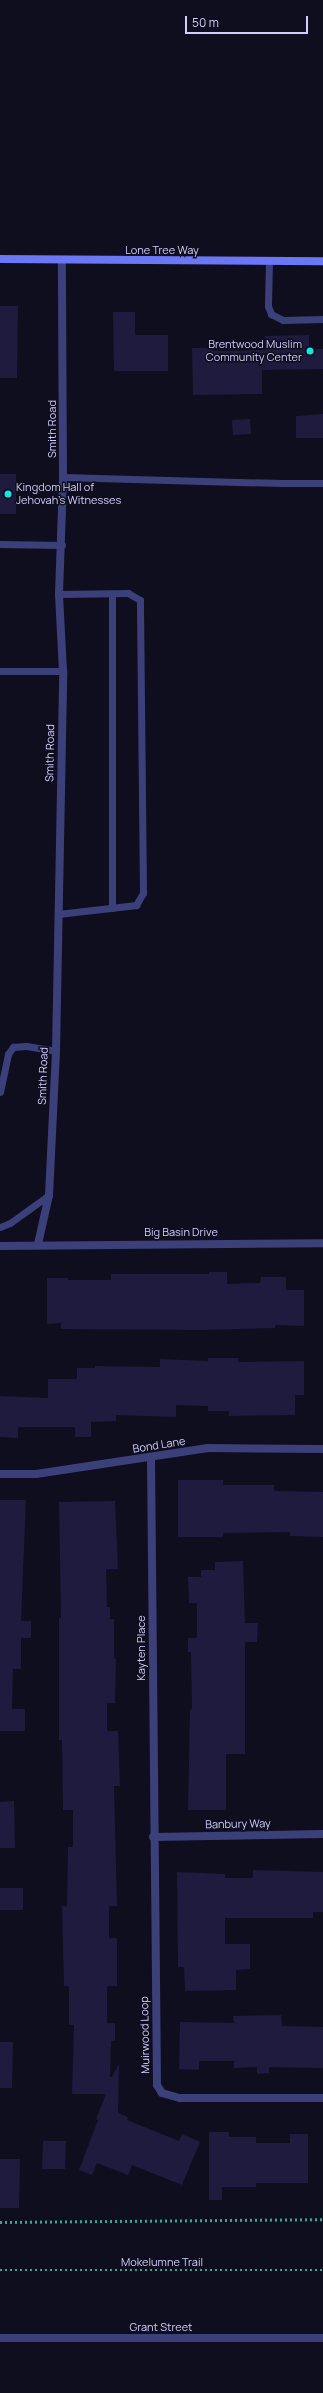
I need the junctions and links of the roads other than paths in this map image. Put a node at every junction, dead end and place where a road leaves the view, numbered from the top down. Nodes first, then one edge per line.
1 (0, 259) edge
2 (62, 260) junction
3 (269, 261) junction
4 (323, 261) edge
5 (323, 319) edge
6 (63, 477) junction
7 (323, 482) edge
8 (0, 544) edge
9 (62, 545) junction
10 (59, 594) junction
11 (112, 594) junction
12 (0, 671) edge
13 (63, 671) junction
14 (112, 908) junction
15 (58, 914) junction
16 (56, 1051) junction
17 (0, 1092) edge
18 (49, 1195) junction
19 (0, 1227) edge
20 (323, 1243) edge
21 (38, 1244) junction
22 (0, 1246) edge
23 (323, 1449) edge
24 (150, 1458) junction
25 (0, 1474) edge
26 (323, 1834) edge
27 (153, 1837) junction
28 (323, 2098) edge
29 (0, 2338) edge
30 (323, 2338) edge

1 - 2 main road, Lone Tree Way
2 - 3 main road, Lone Tree Way
2 - 6 street, Smith Road
3 - 4 main road, Lone Tree Way
3 - 5 lane
6 - 7 lane
6 - 9 street, Smith Road
8 - 9 lane
9 - 10 street, Smith Road
10 - 11 lane
10 - 13 street, Smith Road
11 - 14 lane
11 - 14 lane
12 - 13 lane
13 - 15 street, Smith Road
14 - 15 lane
15 - 16 street, Smith Road
16 - 17 lane
16 - 18 street, Smith Road
18 - 19 lane
18 - 21 street, Smith Road
20 - 21 street, Big Basin Drive
21 - 22 street, Big Basin Drive
23 - 24 street, Bond Lane
24 - 25 street, Bond Lane
24 - 27 street, Kayten Place
26 - 27 street, Banbury Way
27 - 28 street, Muirwood Loop
29 - 30 street, Grant Street

